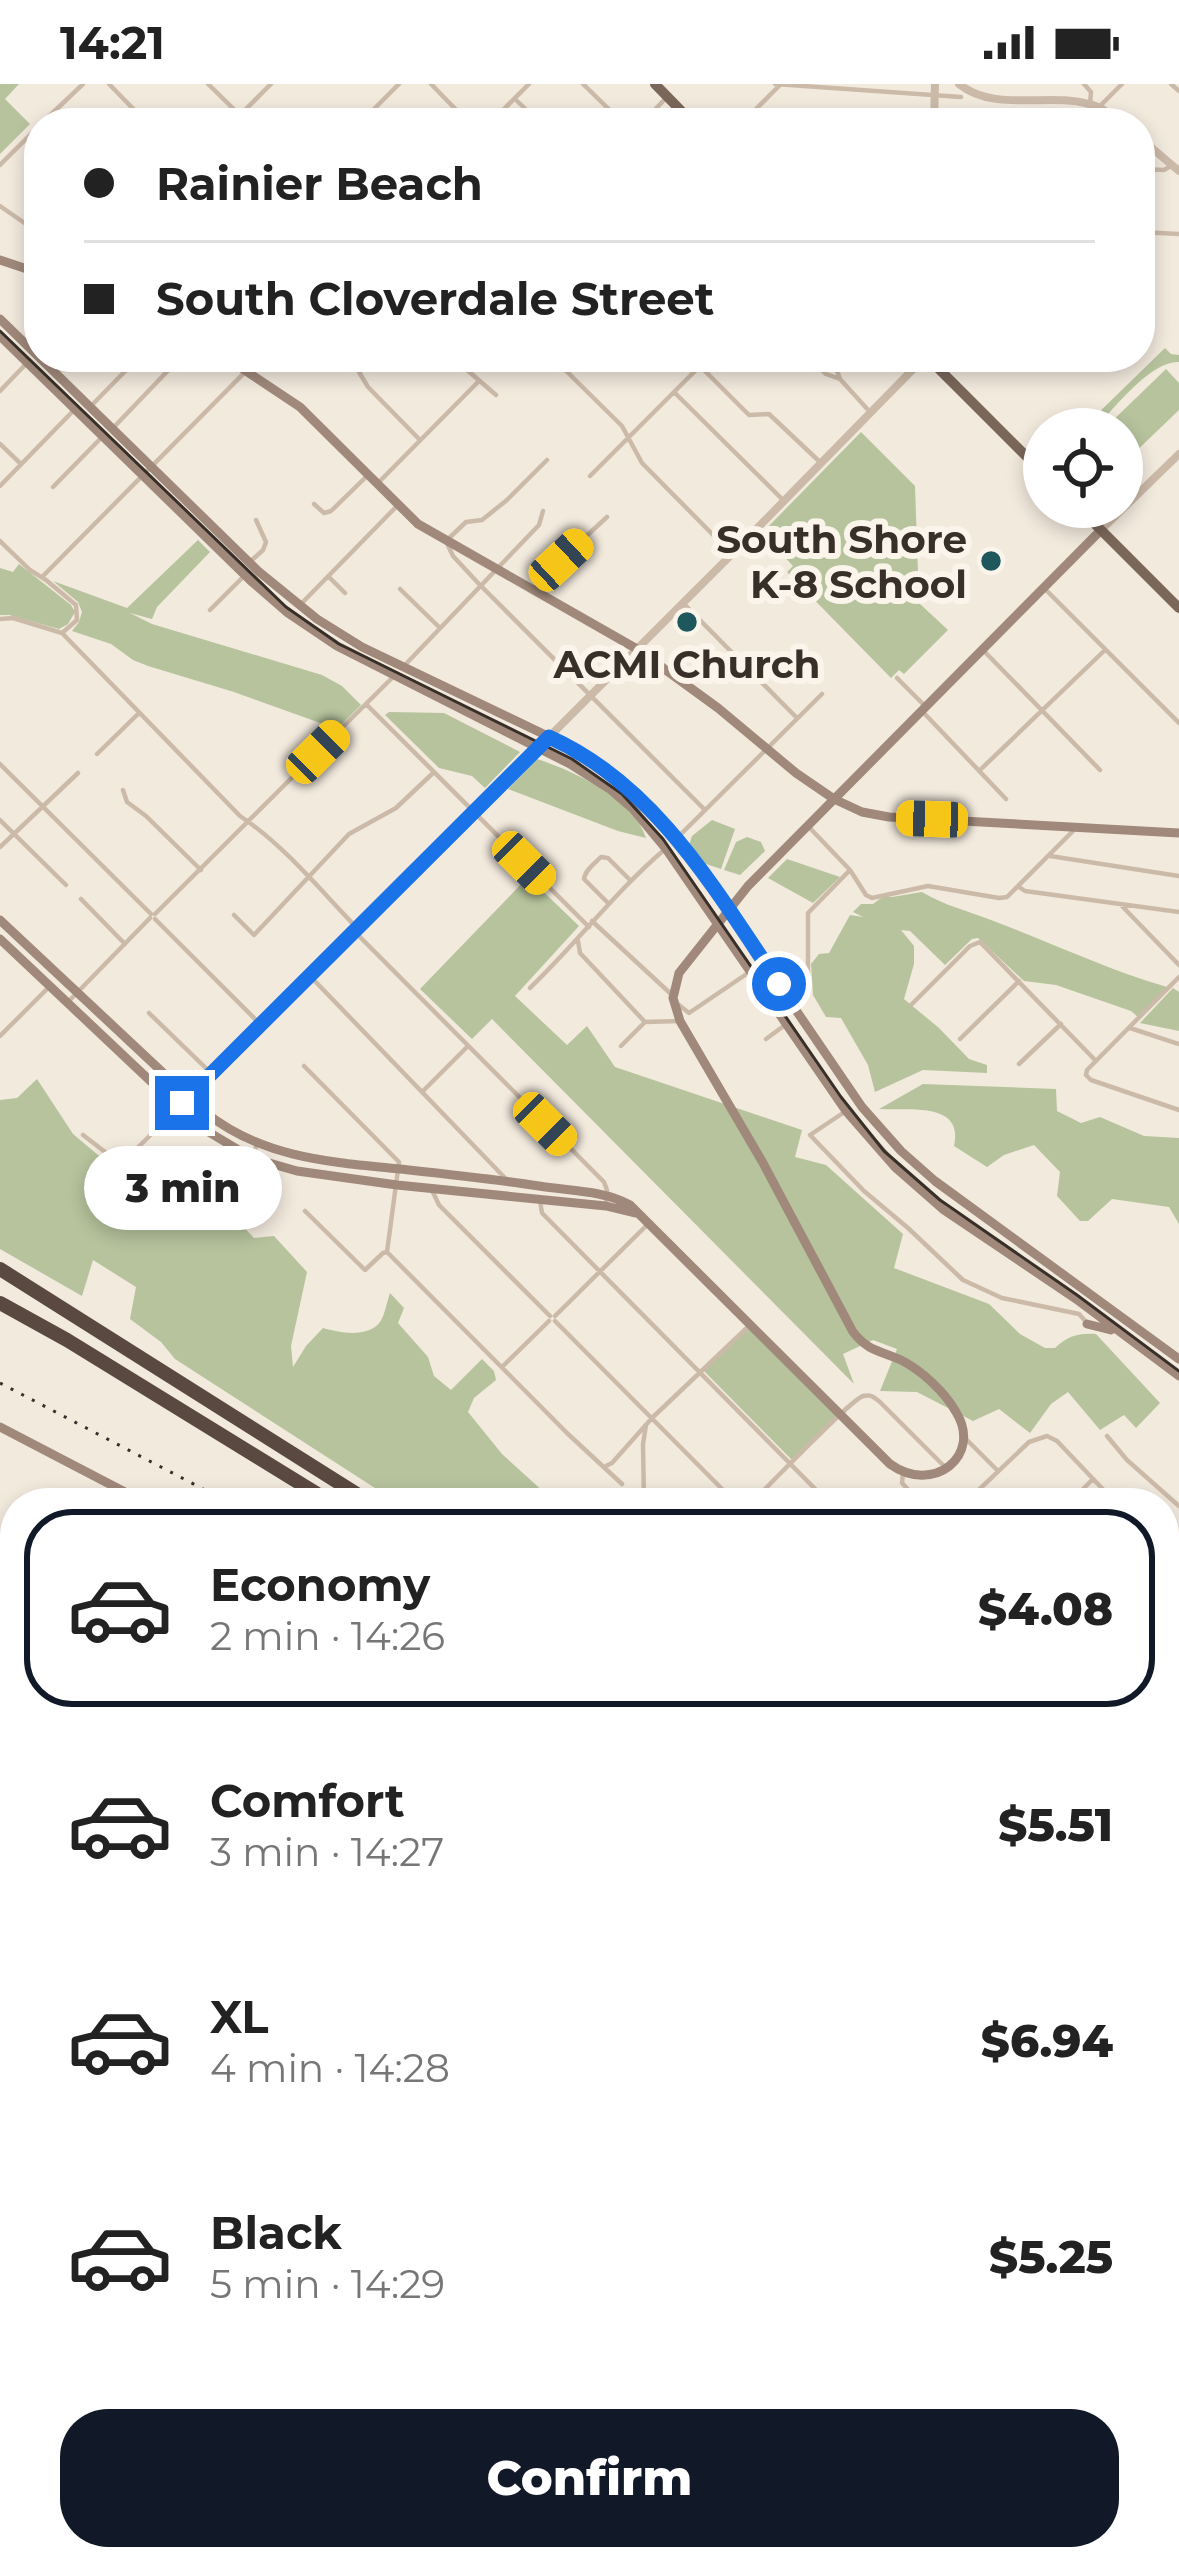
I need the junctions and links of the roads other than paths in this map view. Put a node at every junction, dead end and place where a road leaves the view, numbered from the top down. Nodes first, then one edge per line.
1 (83, 84) edge
2 (109, 84) edge
3 (208, 84) edge
4 (272, 84) edge
5 (399, 84) edge
6 (430, 84) edge
7 (529, 84) edge
8 (583, 84) edge
9 (655, 84) edge
10 (778, 84) edge
11 (959, 84) edge
12 (1084, 84) edge
13 (1122, 84) edge
14 (1171, 84) edge
15 (935, 89) edge
16 (1179, 91) edge
17 (668, 97) junction
18 (961, 97) dead end
19 (515, 99) junction
20 (1094, 106) junction
21 (59, 108) edge
22 (132, 108) edge
23 (232, 108) edge
24 (248, 108) edge
25 (375, 108) edge
26 (454, 108) edge
27 (506, 108) edge
28 (524, 108) edge
29 (608, 108) edge
30 (657, 108) edge
31 (679, 108) edge
32 (756, 108) edge
33 (1097, 108) edge
34 (24, 142) edge
35 (0, 165) edge
36 (0, 319) edge
37 (24, 345) edge
38 (24, 366) edge
39 (46, 372) edge
40 (52, 372) edge
41 (125, 372) edge
42 (166, 372) edge
43 (245, 372) edge
44 (248, 372) edge
45 (359, 372) edge
46 (469, 372) edge
47 (567, 372) edge
48 (694, 372) edge
49 (706, 372) edge
50 (824, 372) edge
51 (837, 372) edge
52 (911, 372) edge
53 (941, 372) edge
54 (840, 379) junction
55 (479, 381) junction
56 (0, 391) edge
57 (674, 392) junction
58 (496, 395) dead end
59 (91, 406) junction
60 (75, 409) junction
61 (871, 413) junction
62 (108, 432) junction
63 (629, 437) junction
64 (420, 440) junction
65 (0, 444) edge
66 (1023, 452) edge
67 (1179, 454) edge
68 (547, 460) dead end
69 (21, 464) junction
70 (821, 464) junction
71 (152, 466) junction
72 (368, 475) junction
73 (143, 476) junction
74 (590, 476) dead end
75 (377, 484) junction
76 (0, 486) edge
77 (53, 487) dead end
78 (784, 501) junction
79 (314, 504) dead end
80 (398, 504) junction
81 (542, 511) dead end
82 (607, 517) dead end
83 (256, 520) dead end
84 (1101, 530) junction
85 (0, 541) edge
86 (446, 541) junction
87 (732, 554) junction
88 (250, 563) junction
89 (495, 568) junction
90 (245, 576) junction
91 (42, 577) junction
92 (328, 577) junction
93 (479, 584) junction
94 (1045, 588) junction
95 (400, 589) dead end
96 (534, 589) junction
97 (345, 593) dead end
98 (683, 603) junction
99 (299, 606) junction
100 (1179, 608) edge
101 (210, 610) dead end
102 (2, 618) edge
103 (439, 627) junction
104 (62, 633) junction
105 (637, 649) junction
106 (983, 650) junction
107 (1105, 650) junction
108 (398, 671) junction
109 (897, 678) dead end
110 (822, 694) dead end
111 (590, 696) junction
112 (366, 704) junction
113 (924, 709) junction
114 (1041, 710) junction
115 (139, 713) junction
116 (796, 717) junction
117 (1179, 723) edge
118 (549, 737) junction
119 (538, 748) junction
120 (767, 749) junction
121 (97, 754) dead end
122 (0, 764) edge
123 (1100, 770) dead end
124 (980, 771) junction
125 (78, 772) dead end
126 (434, 772) junction
127 (123, 790) dead end
128 (834, 799) junction
129 (1006, 799) dead end
130 (42, 807) junction
131 (705, 810) junction
132 (475, 812) junction
133 (0, 820) edge
134 (250, 822) junction
135 (807, 825) junction
136 (1075, 826) junction
137 (1179, 833) edge
138 (14, 834) junction
139 (676, 839) junction
140 (0, 847) edge
141 (666, 850) junction
142 (1050, 856) junction
143 (200, 870) junction
144 (850, 870) junction
145 (1179, 876) edge
146 (308, 877) junction
147 (631, 881) junction
148 (66, 885) dead end
149 (748, 886) junction
150 (714, 890) junction
151 (1016, 890) junction
152 (80, 899) dead end
153 (608, 904) junction
154 (1120, 904) junction
155 (729, 910) junction
156 (1179, 912) edge
157 (234, 915) dead end
158 (153, 916) junction
159 (0, 920) edge
160 (590, 924) junction
161 (716, 926) junction
162 (356, 930) junction
163 (0, 939) edge
164 (578, 941) junction
165 (125, 944) junction
166 (1179, 964) edge
167 (748, 973) junction
168 (310, 976) junction
169 (1179, 977) edge
170 (1019, 981) junction
171 (49, 987) junction
172 (530, 988) dead end
173 (77, 992) junction
174 (674, 998) junction
175 (67, 1003) junction
176 (912, 1004) dead end
177 (792, 1006) junction
178 (149, 1013) dead end
179 (684, 1017) junction
180 (645, 1022) junction
181 (261, 1024) junction
182 (1061, 1024) junction
183 (785, 1025) junction
184 (1130, 1028) junction
185 (0, 1036) edge
186 (766, 1039) dead end
187 (959, 1039) dead end
188 (1179, 1044) edge
189 (468, 1046) junction
190 (621, 1046) dead end
191 (1096, 1060) junction
192 (1019, 1064) dead end
193 (304, 1066) dead end
194 (212, 1074) junction
195 (422, 1091) junction
196 (188, 1098) junction
197 (178, 1108) junction
198 (1179, 1110) edge
199 (846, 1111) junction
200 (83, 1136) dead end
201 (257, 1144) junction
202 (252, 1158) junction
203 (118, 1166) junction
204 (398, 1169) junction
205 (508, 1181) junction
206 (229, 1184) dead end
207 (397, 1185) junction
208 (543, 1187) junction
209 (140, 1188) dead end
210 (431, 1188) junction
211 (540, 1200) junction
212 (606, 1201) junction
213 (305, 1211) dead end
214 (645, 1218) junction
215 (387, 1252) junction
216 (0, 1269) edge
217 (600, 1271) junction
218 (1089, 1291) junction
219 (1102, 1300) junction
220 (0, 1303) edge
221 (1080, 1308) junction
222 (1100, 1316) junction
223 (552, 1318) junction
224 (751, 1324) junction
225 (1087, 1324) junction
226 (1122, 1334) junction
227 (1179, 1359) edge
228 (502, 1367) junction
229 (700, 1372) junction
230 (1179, 1376) edge
231 (841, 1414) junction
232 (652, 1418) junction
233 (646, 1425) junction
234 (0, 1427) edge
235 (963, 1436) junction
236 (1107, 1436) dead end
237 (791, 1465) junction
238 (605, 1466) junction
239 (947, 1469) junction
240 (903, 1472) junction
241 (998, 1472) junction
242 (92, 1477) junction
243 (1092, 1480) junction
244 (622, 1484) dead end
245 (110, 1488) edge
246 (115, 1488) edge
247 (308, 1488) edge
248 (347, 1488) edge
249 (644, 1488) edge
250 (721, 1488) edge
251 (767, 1488) edge
252 (814, 1488) edge
253 (906, 1488) edge
254 (981, 1488) edge
255 (1084, 1488) edge
256 (1100, 1488) edge
257 (1159, 1488) edge

1 - 21 street
2 - 22 street
3 - 23 street
4 - 24 street
5 - 25 street
6 - 26 street
7 - 19 street
8 - 29 street
9 - 17 main road
10 - 15 street
10 - 32 street
11 - 20 street
12 - 20 street
13 - 20 street
14 - 16 street
15 - 18 street
17 - 30 street
17 - 31 main road
19 - 27 street
19 - 28 street
20 - 33 street
34 - 35 street
36 - 37 main road
38 - 56 street
39 - 60 main road
40 - 59 main road
41 - 59 street
42 - 62 street
43 - 71 street
44 - 72 main road
45 - 64 street
46 - 55 street
47 - 63 street
48 - 57 street
49 - 70 street
50 - 54 street
51 - 54 street
52 - 61 street
53 - 66 main road
54 - 61 street
55 - 58 street
55 - 64 street
57 - 63 street
57 - 78 street
59 - 62 main road
60 - 62 main road
60 - 69 street
61 - 70 street
62 - 71 main road
62 - 73 main road
62 - 77 street
63 - 74 street
63 - 87 street
64 - 75 street
65 - 69 street
67 - 84 street
68 - 86 street
69 - 76 street
70 - 78 street
71 - 73 street
71 - 88 main road
72 - 75 main road
72 - 79 street
73 - 90 main road
73 - 91 street
75 - 80 main road
78 - 87 street
80 - 86 main road
80 - 92 street
81 - 89 street
82 - 96 street
83 - 88 street
84 - 94 main road
84 - 100 main road
85 - 91 street
86 - 89 main road
86 - 93 street
87 - 98 street
88 - 99 main road
89 - 93 street
89 - 96 main road
90 - 101 street
90 - 108 main road
91 - 104 street
92 - 97 street
92 - 99 street
93 - 103 street
93 - 111 street
94 - 106 main road
94 - 107 street
95 - 103 street
96 - 105 main road
98 - 105 street
98 - 116 street
99 - 108 main road
102 - 104 street
103 - 108 street
104 - 115 street
105 - 111 street
105 - 120 main road
106 - 113 main road
106 - 114 street
107 - 114 street
107 - 117 street
108 - 112 street
108 - 118 main road
108 - 119 main road
109 - 113 street
110 - 116 street
111 - 118 street
111 - 131 street
112 - 126 street
112 - 134 street
113 - 124 street
113 - 128 main road
114 - 123 street
114 - 124 street
115 - 121 street
115 - 134 street
116 - 120 street
118 - 119 street
118 - 139 main road
119 - 132 street
119 - 141 main road
120 - 128 main road
120 - 131 street
122 - 130 street
124 - 129 street
125 - 130 street
126 - 132 street
126 - 146 street
127 - 143 street
128 - 135 main road
128 - 136 main road
130 - 138 street
130 - 158 street
131 - 139 street
132 - 160 street
132 - 162 street
133 - 138 street
134 - 143 street
134 - 146 street
135 - 144 street
135 - 149 main road
136 - 137 main road
136 - 142 street
138 - 140 street
138 - 148 street
139 - 150 main road
141 - 147 street
141 - 161 main road
142 - 145 street
142 - 151 street
143 - 158 street
144 - 151 street
144 - 177 street
146 - 157 street
146 - 162 street
147 - 153 street
147 - 153 street
149 - 150 main road
149 - 155 main road
150 - 155 main road
151 - 154 street
152 - 165 street
153 - 160 street
154 - 156 street
154 - 166 street
155 - 161 main road
155 - 177 main road
158 - 165 street
158 - 181 street
159 - 173 main road
160 - 164 street
160 - 174 street
161 - 167 main road
161 - 174 main road
162 - 168 street
162 - 189 street
163 - 171 main road
164 - 172 street
164 - 180 street
165 - 173 street
167 - 179 street
167 - 183 main road
168 - 181 street
168 - 195 street
169 - 184 street
170 - 176 street
170 - 182 street
170 - 187 street
171 - 175 main road
171 - 185 street
173 - 175 street
173 - 196 main road
174 - 179 main road
175 - 197 main road
177 - 218 main road
178 - 194 street
179 - 180 street
179 - 235 main road
180 - 190 street
181 - 194 street
182 - 191 street
182 - 192 street
183 - 186 street
183 - 199 main road
184 - 188 street
184 - 191 street
189 - 195 street
189 - 212 street
191 - 198 street
193 - 204 street
194 - 196 street
195 - 205 street
196 - 197 street
196 - 201 main road
197 - 202 main road
197 - 203 street
199 - 221 main road
199 - 221 street
200 - 203 street
201 - 202 street
201 - 204 main road
202 - 206 street
202 - 207 main road
203 - 209 street
204 - 205 main road
204 - 207 street
205 - 208 main road
207 - 210 main road
207 - 215 street
208 - 211 street
208 - 212 main road
210 - 211 main road
210 - 223 street
211 - 212 main road
211 - 217 street
212 - 214 main road
213 - 215 street
214 - 217 street
214 - 224 main road
215 - 228 street
216 - 248 highway
217 - 223 street
217 - 229 street
218 - 219 main road
218 - 221 street
219 - 222 street
219 - 227 main road
220 - 247 highway
221 - 222 main road
221 - 225 street
222 - 225 street
222 - 226 main road
223 - 228 street
223 - 232 street
224 - 229 street
224 - 231 main road
225 - 226 main road
226 - 230 main road
228 - 238 street
229 - 232 street
229 - 237 street
231 - 237 street
231 - 239 street
231 - 240 main road
232 - 233 street
232 - 250 street
233 - 238 street
233 - 249 street
234 - 242 main road
235 - 239 main road
235 - 241 street
236 - 257 street
237 - 251 street
237 - 252 street
238 - 244 street
239 - 240 main road
240 - 253 street
241 - 243 street
241 - 254 street
242 - 245 main road
242 - 246 main road
243 - 255 street
243 - 256 street

